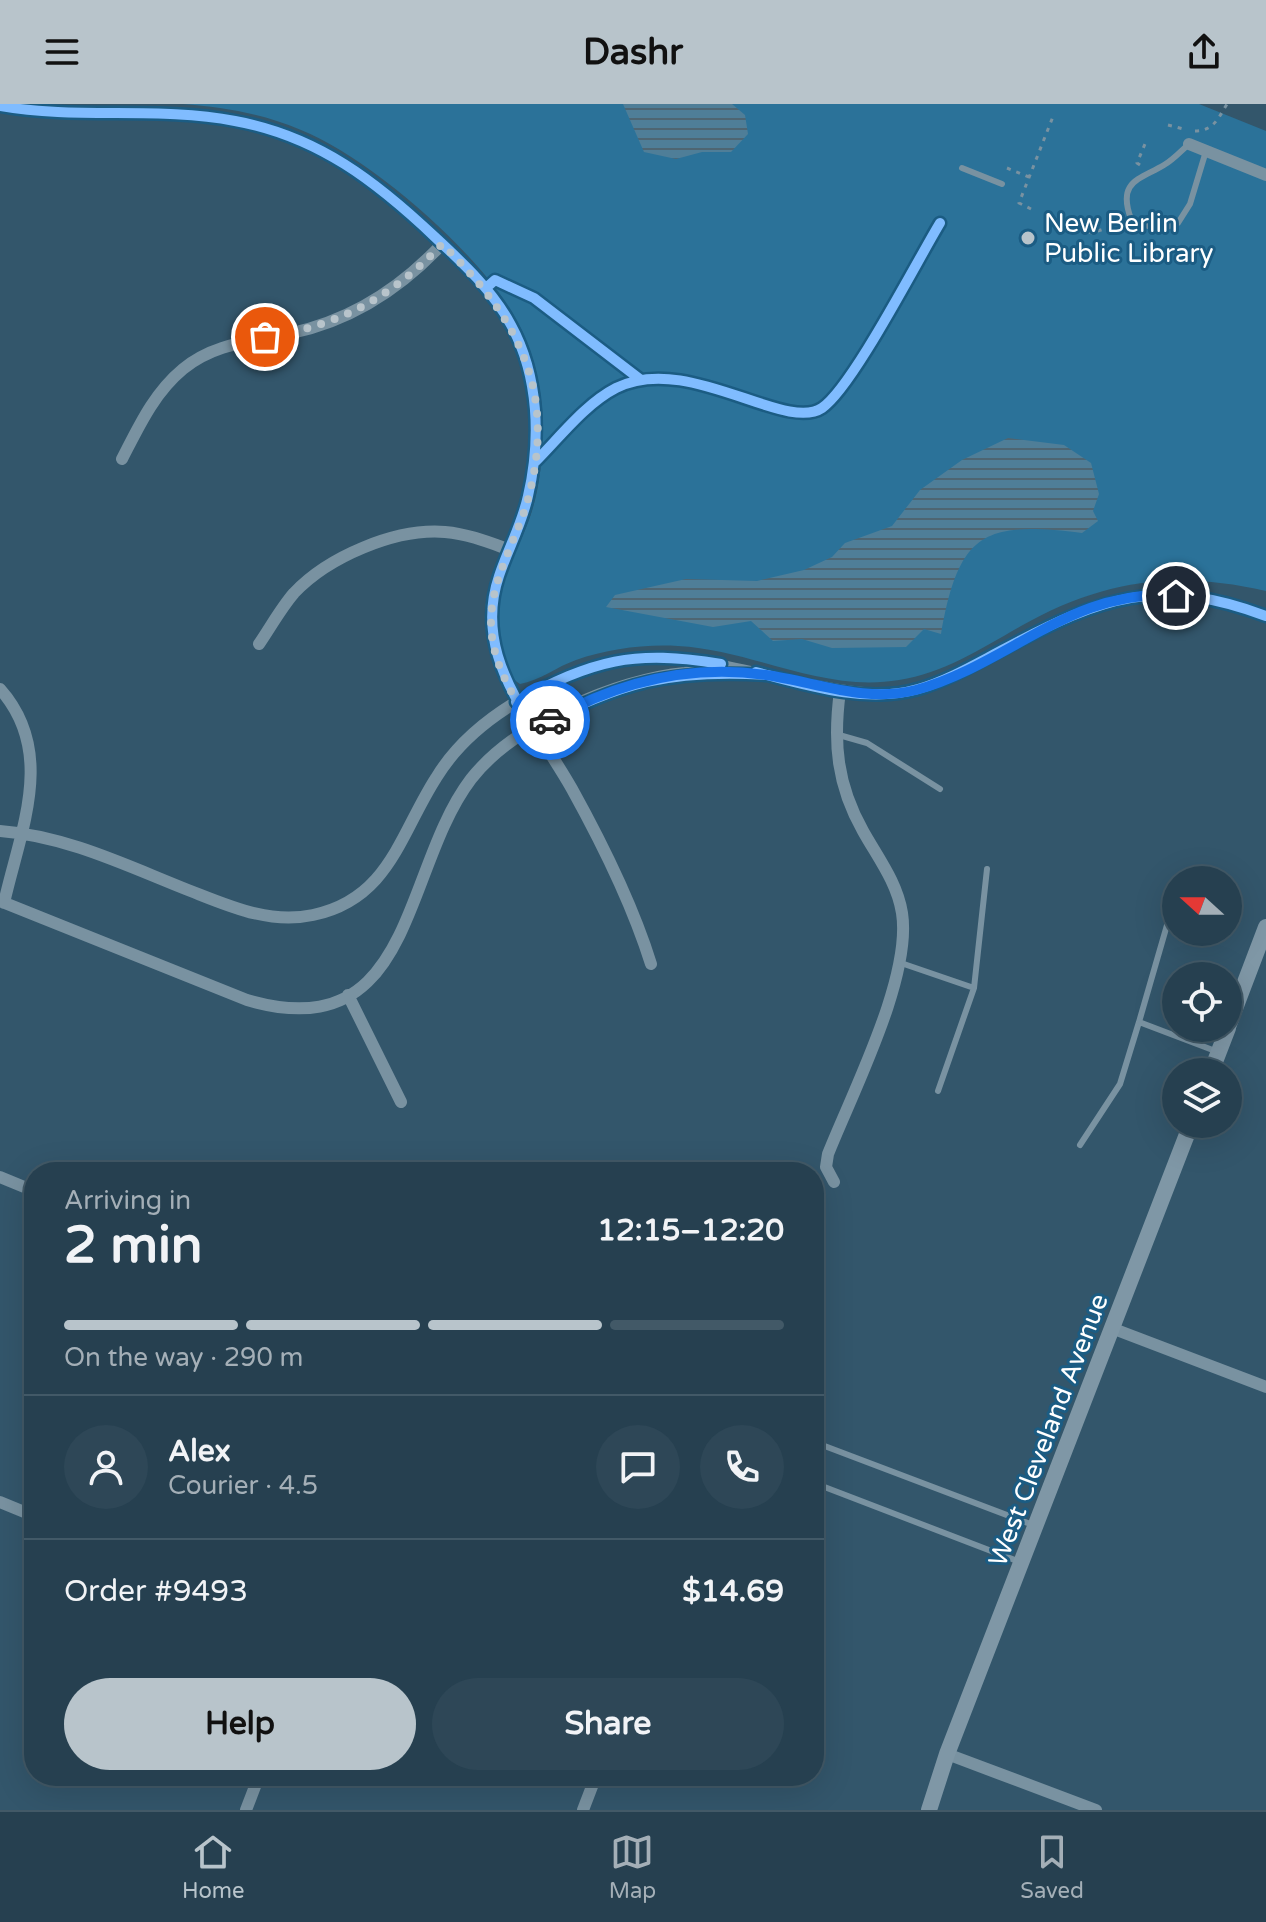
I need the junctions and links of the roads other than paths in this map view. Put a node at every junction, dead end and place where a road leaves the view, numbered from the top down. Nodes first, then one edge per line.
1 (0, 106) edge
2 (1189, 144) joint
3 (1206, 151) junction
4 (962, 168) dead end
5 (1266, 175) edge
6 (1002, 184) dead end
7 (442, 244) junction
8 (122, 459) dead end
9 (510, 550) junction
10 (1266, 616) edge
11 (259, 644) dead end
12 (768, 675) junction
13 (0, 689) edge
14 (840, 691) junction
15 (516, 702) junction
16 (534, 728) junction
17 (835, 734) junction
18 (940, 789) dead end
19 (0, 831) edge
20 (23, 834) junction
21 (987, 869) dead end
22 (2, 902) edge
23 (1266, 927) edge
24 (1162, 942) edge
25 (901, 963) junction
26 (651, 964) dead end
27 (974, 988) junction
28 (1242, 990) edge
29 (348, 995) junction
30 (1139, 1022) junction
31 (1222, 1042) edge
32 (1218, 1052) junction
33 (1216, 1058) edge
34 (938, 1091) dead end
35 (401, 1102) dead end
36 (1186, 1138) edge
37 (1080, 1145) dead end
38 (0, 1177) edge
39 (834, 1182) dead end
40 (24, 1187) edge
41 (1114, 1329) junction
42 (1266, 1387) edge
43 (824, 1446) edge
44 (824, 1487) edge
45 (0, 1502) edge
46 (24, 1512) edge
47 (1036, 1526) junction
48 (1022, 1563) junction
49 (947, 1754) junction
50 (255, 1786) edge
51 (592, 1786) edge
52 (246, 1810) edge
53 (583, 1810) edge
54 (919, 1810) edge
55 (929, 1810) edge
56 (1096, 1810) edge

1 - 7 street
2 - 3 street
2 - 3 lane
3 - 5 street
4 - 6 lane
7 - 8 street
7 - 9 street
9 - 11 street
9 - 15 street
10 - 14 street
12 - 14 street
12 - 15 street
12 - 16 street
13 - 20 street
14 - 17 street
15 - 16 street
15 - 20 street
16 - 26 street
16 - 29 street
17 - 18 lane
17 - 25 street
19 - 20 street
20 - 22 street
21 - 27 lane
22 - 29 street
23 - 28 main road
24 - 30 lane
25 - 27 lane
25 - 39 street
27 - 34 lane
29 - 35 street
30 - 32 lane
30 - 37 lane
31 - 32 main road
32 - 33 main road
36 - 41 main road, West Cleveland Avenue
38 - 40 street
41 - 42 street
41 - 47 main road, West Cleveland Avenue
43 - 47 lane
44 - 48 lane
45 - 46 street
47 - 48 main road, West Cleveland Avenue
48 - 49 main road, West Cleveland Avenue
49 - 54 main road, West Cleveland Avenue
49 - 55 main road, West Cleveland Avenue
49 - 56 street
50 - 52 street
51 - 53 street

